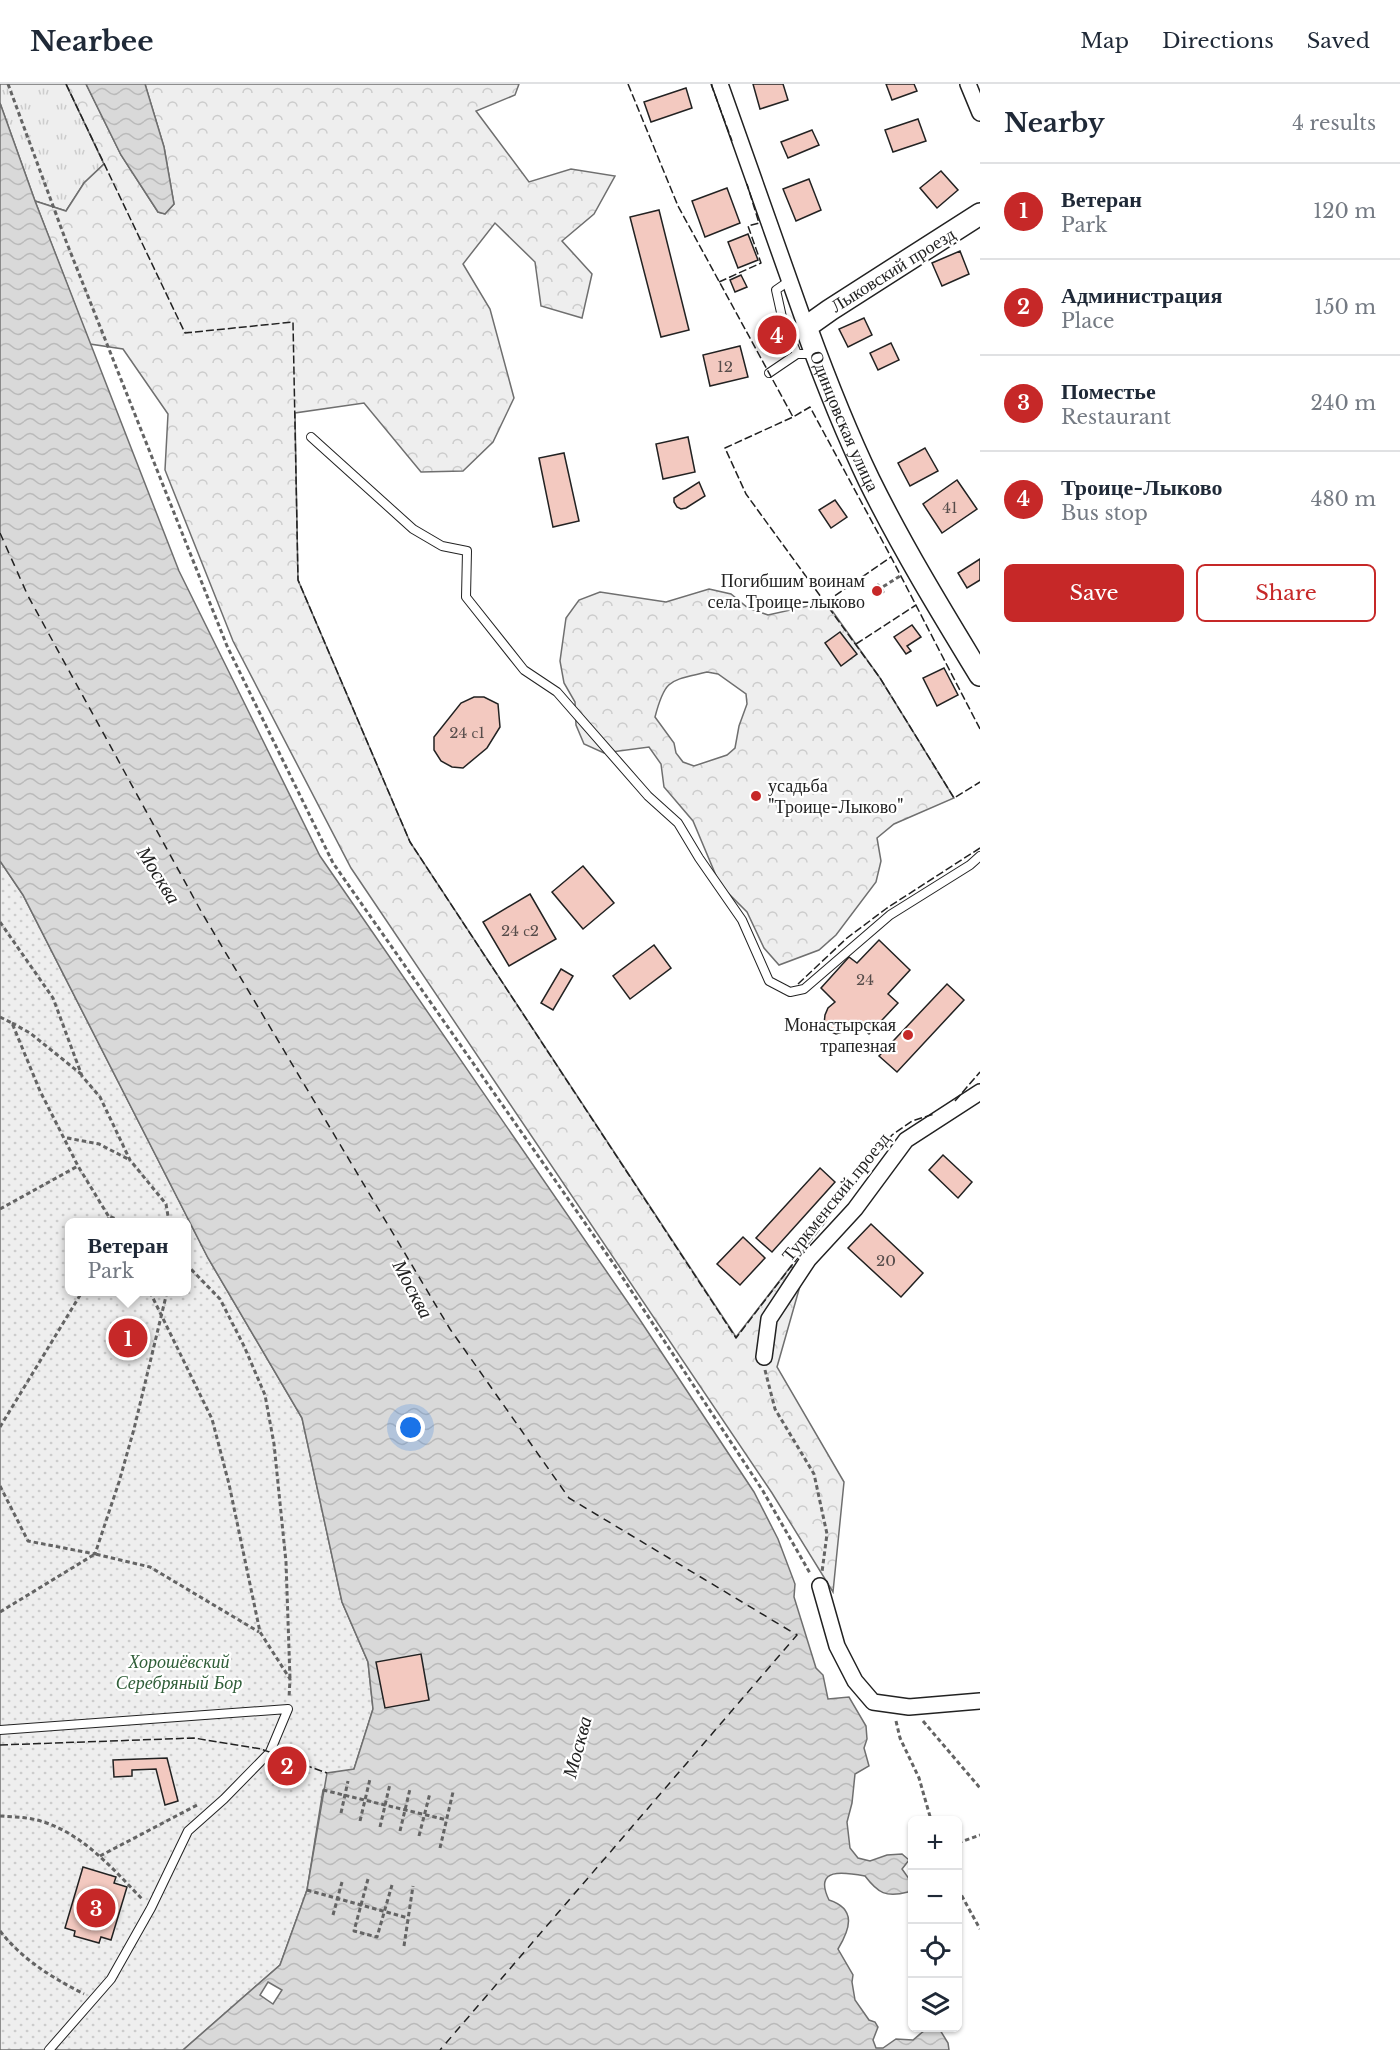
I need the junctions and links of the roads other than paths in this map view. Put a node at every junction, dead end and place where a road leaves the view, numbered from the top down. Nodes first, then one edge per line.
1 (720, 84) edge
2 (968, 84) edge
3 (980, 113) edge
4 (980, 214) edge
5 (789, 281) junction
6 (806, 327) junction
7 (806, 354) junction
8 (769, 373) dead end
9 (311, 437) dead end
10 (980, 675) edge
11 (980, 856) edge
12 (980, 1092) edge
13 (764, 1357) road end
14 (820, 1586) road end
15 (980, 1701) edge
16 (0, 1730) edge
17 (49, 2050) edge

1 - 5 street, Одинцовская улица
2 - 3 street
4 - 6 street, Лыковский проезд
5 - 6 street, Одинцовская улица
5 - 7 lane
6 - 7 street, Одинцовская улица
7 - 8 lane
7 - 10 street, Одинцовская улица
9 - 11 lane
12 - 13 street, Туркменский проезд
14 - 15 street
16 - 17 lane

